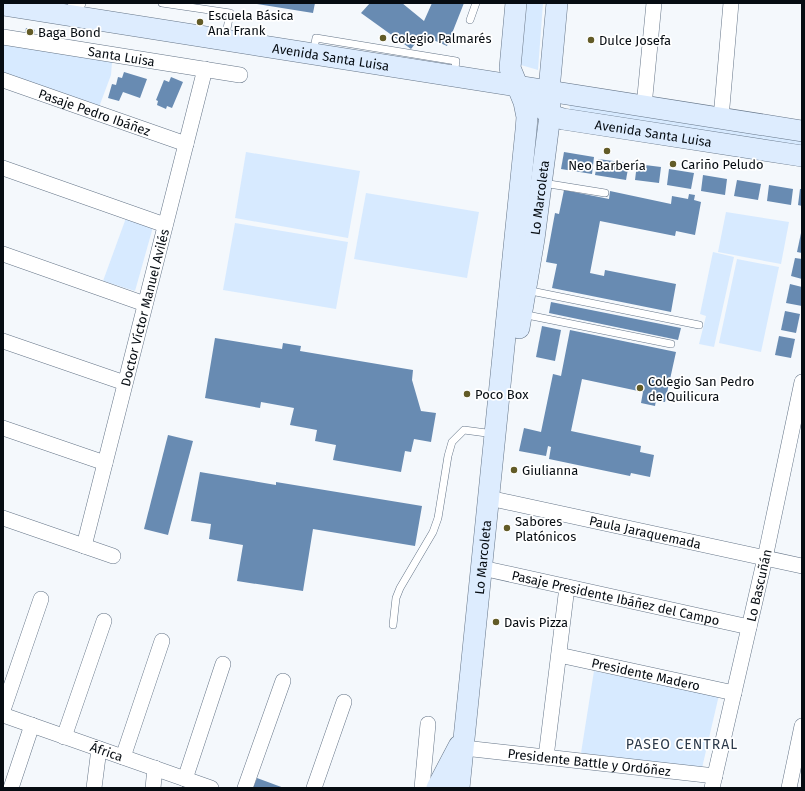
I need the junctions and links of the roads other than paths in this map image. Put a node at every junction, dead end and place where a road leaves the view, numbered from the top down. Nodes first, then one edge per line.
1 (162, 3) edge
2 (476, 3) edge
3 (516, 3) edge
4 (557, 3) edge
5 (654, 3) edge
6 (731, 3) edge
7 (3, 5) edge
8 (74, 9) edge
9 (470, 20) dead end
10 (3, 37) edge
11 (225, 39) junction
12 (205, 69) junction
13 (240, 75) dead end
14 (3, 80) edge
15 (517, 85) junction
16 (549, 90) junction
17 (644, 106) junction
18 (550, 115) junction
19 (721, 118) junction
20 (802, 130) edge
21 (186, 144) junction
22 (802, 156) edge
23 (3, 168) edge
24 (541, 183) junction
25 (605, 193) dead end
26 (165, 225) junction
27 (3, 254) edge
28 (525, 290) junction
29 (145, 304) junction
30 (521, 314) junction
31 (698, 324) dead end
32 (3, 341) edge
33 (671, 344) dead end
34 (802, 382) edge
35 (125, 384) junction
36 (500, 387) junction
37 (3, 428) edge
38 (495, 434) junction
39 (105, 463) junction
40 (489, 498) junction
41 (3, 518) edge
42 (84, 546) junction
43 (113, 556) dead end
44 (765, 558) junction
45 (802, 566) edge
46 (482, 568) junction
47 (567, 587) junction
48 (41, 598) dead end
49 (104, 621) dead end
50 (393, 625) dead end
51 (749, 627) junction
52 (162, 641) dead end
53 (559, 654) junction
54 (223, 664) dead end
55 (283, 682) dead end
56 (734, 693) junction
57 (344, 702) dead end
58 (3, 710) edge
59 (3, 715) edge
60 (428, 724) dead end
61 (32, 726) junction
62 (802, 726) edge
63 (64, 737) junction
64 (800, 747) edge
65 (99, 749) junction
66 (458, 754) junction
67 (123, 757) junction
68 (425, 757) junction
69 (546, 757) junction
70 (155, 768) junction
71 (185, 779) junction
72 (714, 782) edge
73 (11, 788) edge
74 (94, 788) edge
75 (153, 788) edge
76 (211, 788) edge
77 (246, 788) edge
78 (314, 788) edge
79 (422, 788) edge
80 (437, 788) edge
81 (460, 788) edge
82 (789, 788) edge

1 - 11 lane
2 - 9 lane
3 - 15 main road, Lo Marcoleta
4 - 16 main road, Lo Marcoleta
5 - 17 street
6 - 19 street
7 - 8 main road, Avenida Santa Luisa
8 - 11 main road, Avenida Santa Luisa
10 - 12 street, Santa Luisa
11 - 15 main road, Avenida Santa Luisa
12 - 13 street, Santa Luisa
12 - 21 street, Doctor Víctor Manuel Avilés
14 - 21 street, Pasaje Pedro Ibáñez
15 - 16 main road, Avenida Santa Luisa
15 - 18 main road, Avenida Santa Luisa
15 - 36 main road, Lo Marcoleta
16 - 17 main road, Avenida Santa Luisa
16 - 18 main road, Lo Marcoleta
17 - 19 main road, Avenida Santa Luisa
18 - 22 main road, Avenida Santa Luisa
18 - 24 main road, Lo Marcoleta
19 - 20 main road, Avenida Santa Luisa
21 - 26 street, Doctor Víctor Manuel Avilés
23 - 26 street
24 - 25 lane
24 - 28 main road, Lo Marcoleta
26 - 29 street, Doctor Víctor Manuel Avilés
27 - 29 street
28 - 30 main road, Lo Marcoleta
28 - 31 lane
29 - 35 street, Doctor Víctor Manuel Avilés
30 - 33 lane
30 - 36 main road, Lo Marcoleta
32 - 35 street
34 - 44 street, Lo Bascuñán
35 - 39 street, Doctor Víctor Manuel Avilés
36 - 38 main road, Lo Marcoleta
37 - 39 street
38 - 40 main road, Lo Marcoleta
38 - 50 lane
39 - 42 street, Doctor Víctor Manuel Avilés
40 - 44 street, Paula Jaraquemada
40 - 46 main road, Lo Marcoleta
41 - 42 street
42 - 43 street
44 - 45 street, Paula Jaraquemada
44 - 51 street, Lo Bascuñán
46 - 47 street, Pasaje Presidente Ibáñez del Campo
46 - 66 main road, Lo Marcoleta
47 - 51 street, Pasaje Presidente Ibáñez del Campo
47 - 53 street
48 - 58 street
49 - 63 street
51 - 56 street, Lo Bascuñán
52 - 67 street
53 - 56 street, Presidente Madero
53 - 69 street
54 - 71 street
55 - 77 street
56 - 72 street, Lo Bascuñán
57 - 78 street
59 - 61 street, África
60 - 68 street
61 - 63 street, África
61 - 73 street
62 - 64 street
63 - 65 street, África
64 - 82 street
65 - 67 street, África
65 - 74 street
66 - 68 street
66 - 69 street, Presidente Battle y Ordóñez
66 - 80 main road, Lo Marcoleta
66 - 81 main road, Lo Marcoleta
67 - 70 street, África
68 - 79 street
69 - 72 street, Presidente Battle y Ordóñez
70 - 71 street, África
70 - 75 street
71 - 76 street, África

